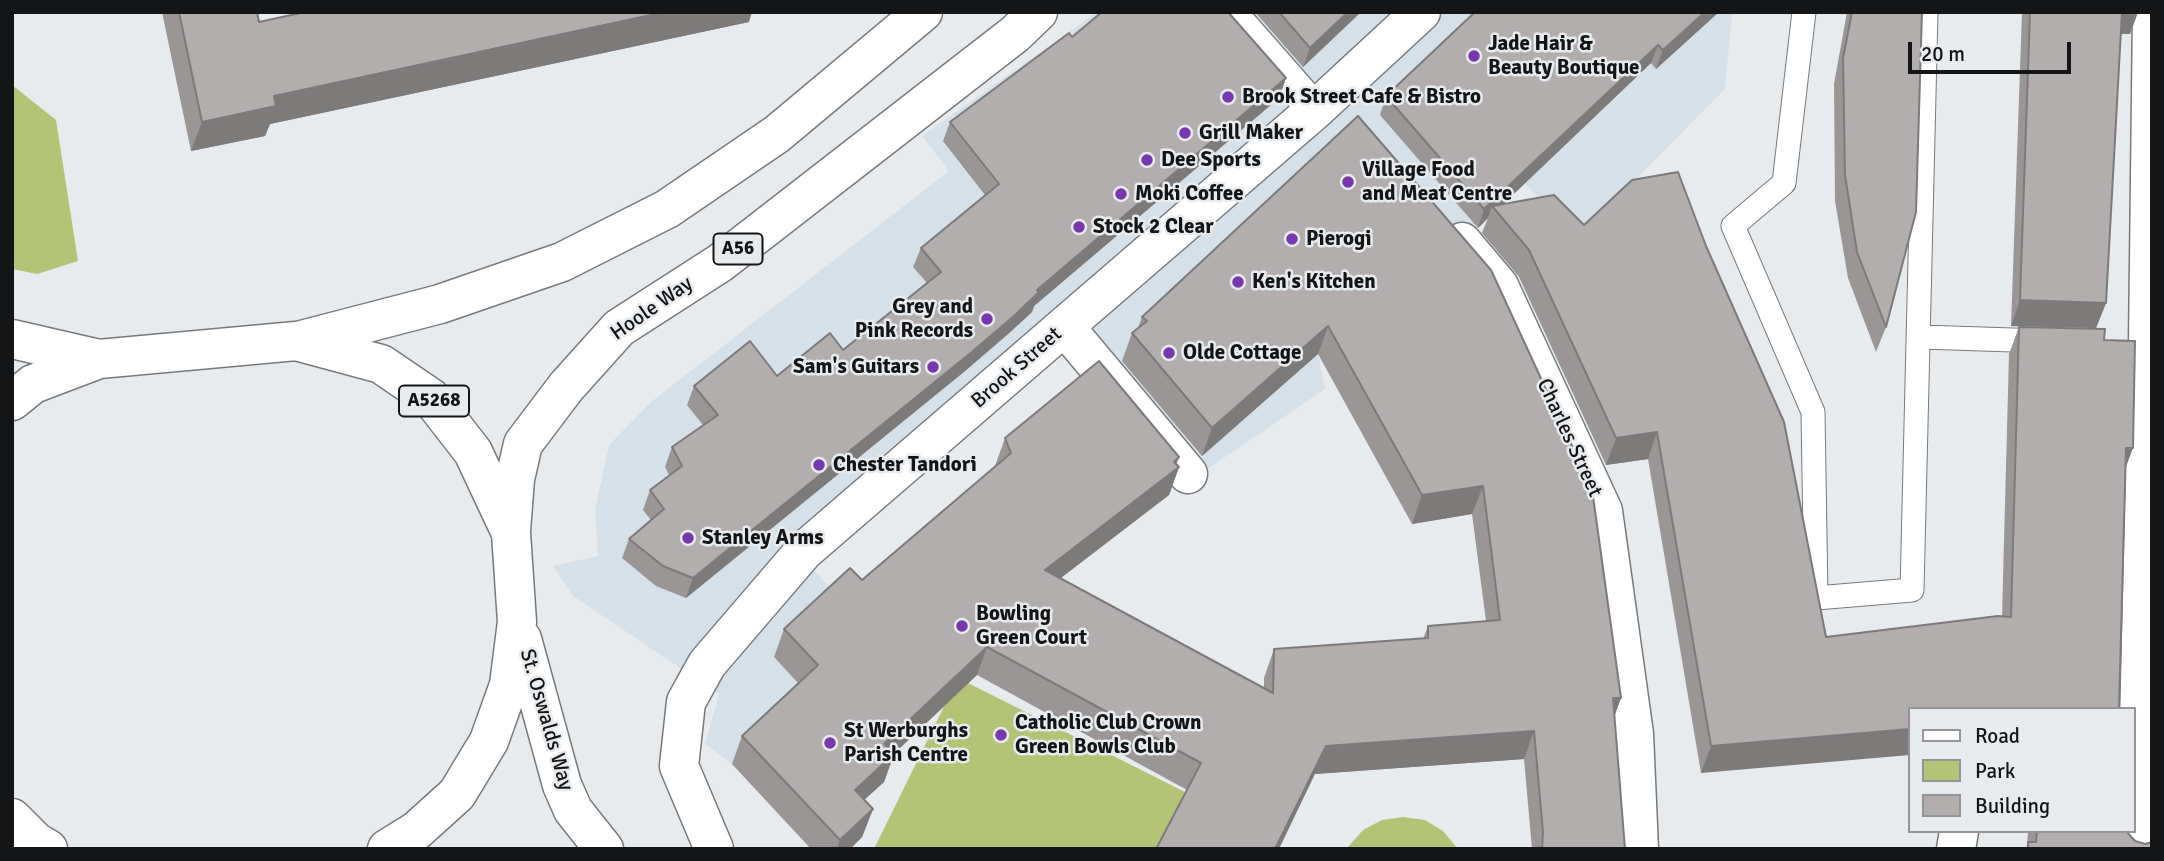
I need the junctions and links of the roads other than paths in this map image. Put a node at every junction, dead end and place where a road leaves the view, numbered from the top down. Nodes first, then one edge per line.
1 (923, 12) edge
2 (1038, 12) edge
3 (1229, 12) edge
4 (1421, 12) edge
5 (1804, 12) edge
6 (1926, 12) edge
7 (2152, 12) edge
8 (1324, 102) junction
9 (1360, 125) edge
10 (1438, 215) edge
11 (1065, 327) junction
12 (2142, 327) edge
13 (1920, 337) junction
14 (12, 339) edge
15 (296, 341) junction
16 (2068, 341) edge
17 (99, 359) junction
18 (12, 401) edge
19 (1188, 474) dead end
20 (511, 533) junction
21 (517, 622) junction
22 (2146, 703) edge
23 (2136, 775) edge
24 (12, 818) edge
25 (48, 849) edge
26 (387, 849) edge
27 (604, 849) edge
28 (714, 849) edge
29 (1639, 849) edge
30 (2136, 849) edge

1 - 15 main road
2 - 20 main road, Hoole Way / A56
3 - 8 street
4 - 8 main road, Brook Street
5 - 13 lane
6 - 13 lane
7 - 12 main road
8 - 9 main road
8 - 11 main road, Brook Street
10 - 29 main road, Charles Street
11 - 19 main road
11 - 28 main road, Brook Street
12 - 22 main road
13 - 16 lane
14 - 17 main road, A5268
15 - 17 main road, A5268
15 - 20 main road, A5268
17 - 18 main road, A5268
20 - 21 main road
21 - 26 main road
21 - 27 main road, St. Oswalds Way
22 - 23 main road
23 - 30 main road
24 - 25 main road

